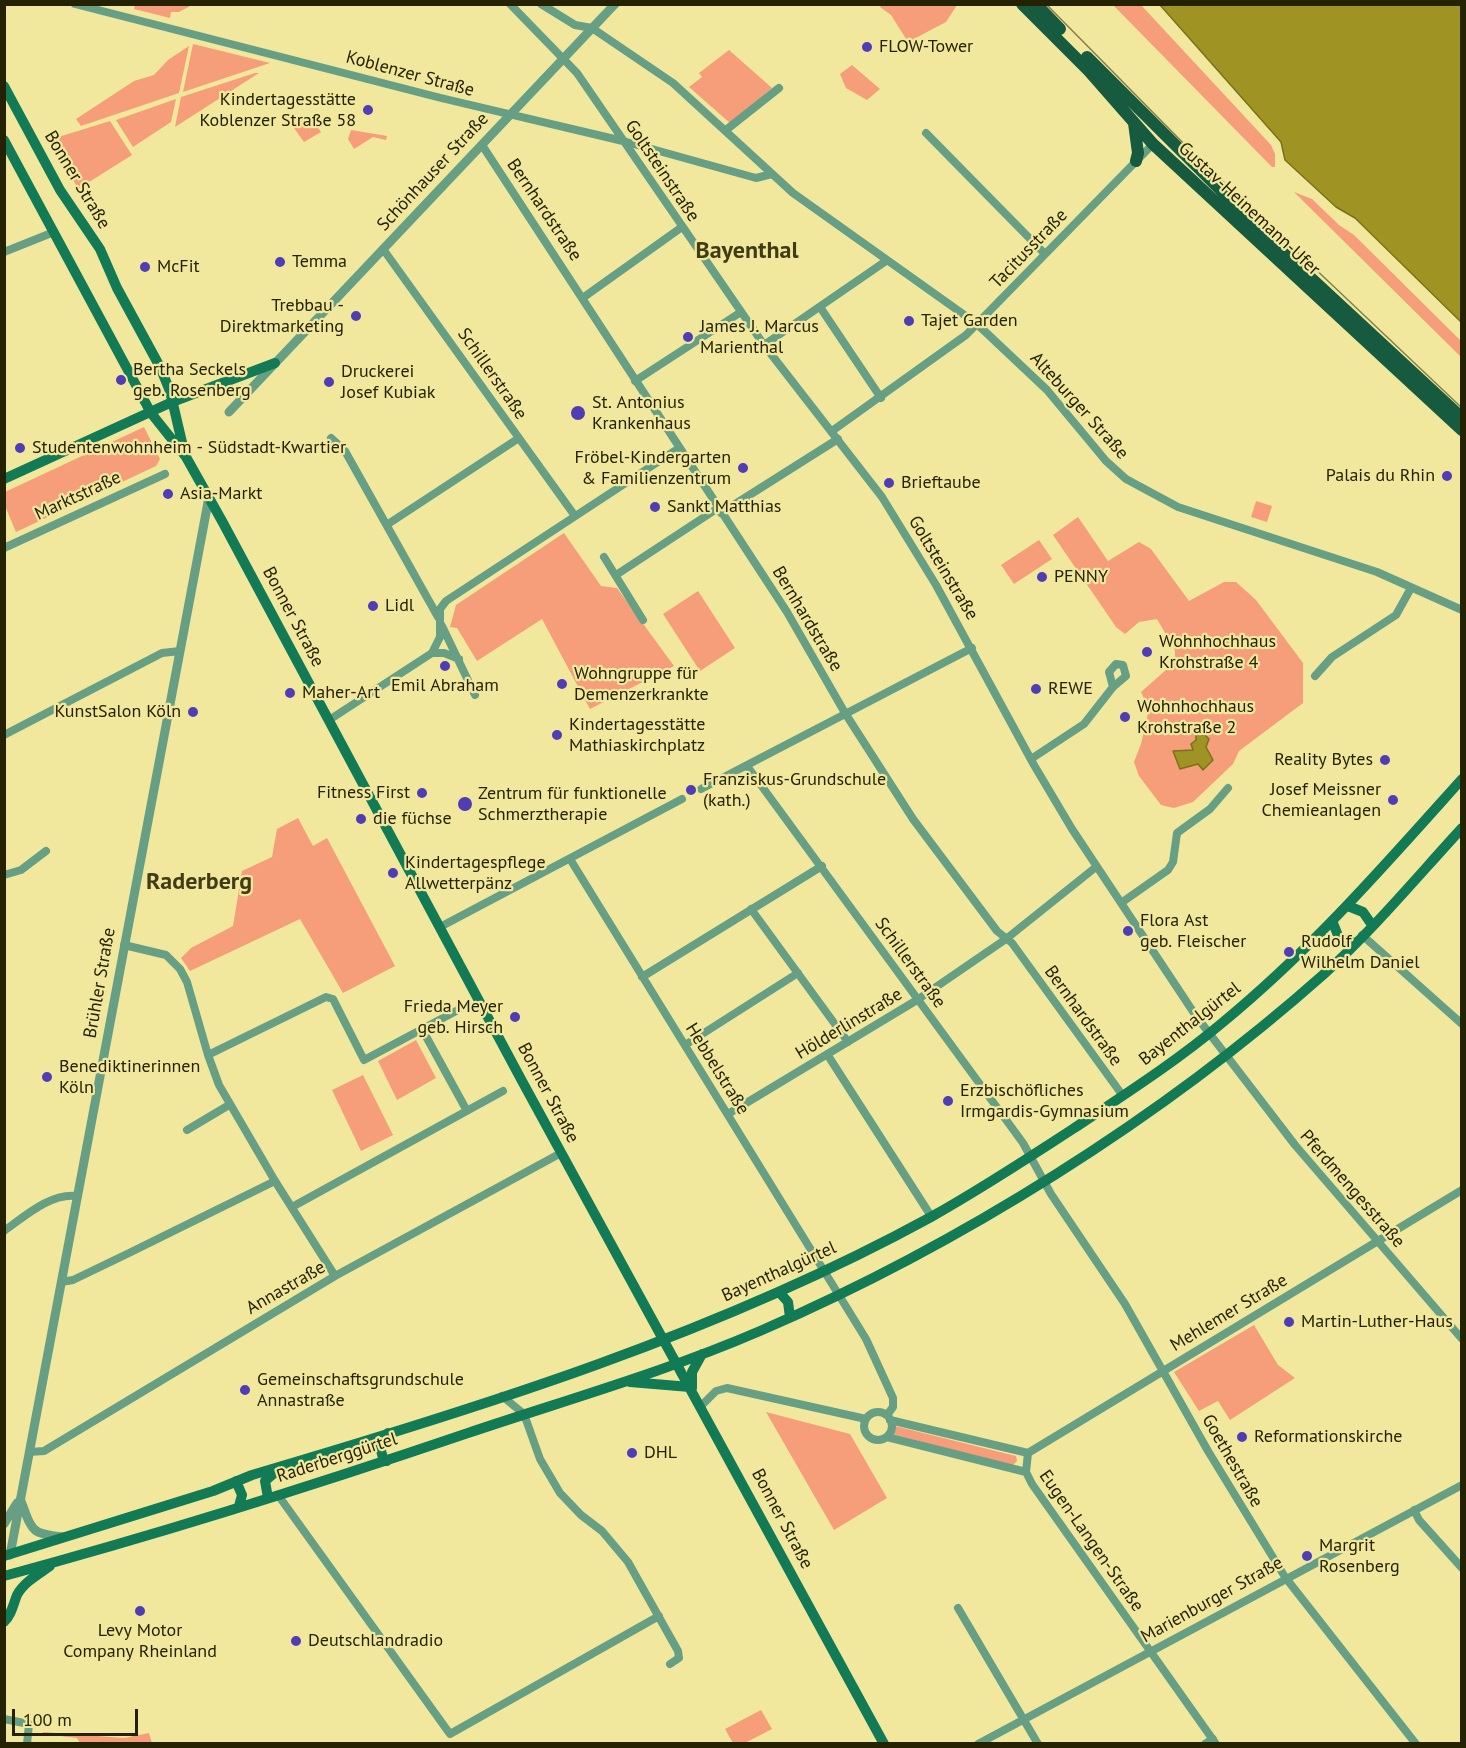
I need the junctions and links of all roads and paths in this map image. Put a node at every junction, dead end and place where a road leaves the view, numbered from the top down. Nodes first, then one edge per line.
1 (75, 4) edge
2 (510, 4) edge
3 (541, 4) edge
4 (615, 4) edge
5 (1022, 4) edge
6 (1036, 4) edge
7 (592, 28) junction
8 (562, 58) junction
9 (4, 87) edge
10 (779, 88) dead end
11 (509, 115) junction
12 (1133, 122) junction
13 (726, 130) junction
14 (926, 133) dead end
15 (4, 140) edge
16 (623, 141) junction
17 (1153, 144) junction
18 (482, 145) junction
19 (1136, 161) junction
20 (772, 174) junction
21 (682, 227) junction
22 (54, 232) junction
23 (383, 249) junction
24 (4, 252) edge
25 (1045, 254) junction
26 (886, 261) junction
27 (584, 297) junction
28 (820, 307) junction
29 (741, 312) junction
30 (976, 324) junction
31 (764, 345) junction
32 (275, 363) junction
33 (635, 381) junction
34 (881, 398) junction
35 (168, 404) junction
36 (228, 412) dead end
37 (151, 413) junction
38 (1461, 418) edge
39 (1461, 430) edge
40 (832, 432) junction
41 (331, 438) dead end
42 (519, 438) junction
43 (838, 439) junction
44 (680, 448) junction
45 (186, 457) junction
46 (165, 474) dead end
47 (4, 479) edge
48 (209, 496) junction
49 (719, 510) junction
50 (575, 516) junction
51 (388, 524) junction
52 (4, 548) edge
53 (604, 557) dead end
54 (616, 575) junction
55 (1411, 588) junction
56 (1461, 610) edge
57 (439, 619) junction
58 (643, 620) dead end
59 (972, 648) junction
60 (180, 651) junction
61 (432, 653) junction
62 (459, 659) junction
63 (1315, 676) dead end
64 (1113, 687) dead end
65 (476, 695) dead end
66 (844, 713) junction
67 (329, 720) junction
68 (4, 735) edge
69 (1031, 759) junction
70 (747, 765) junction
71 (1461, 779) edge
72 (1228, 788) dead end
73 (701, 789) dead end
74 (682, 799) dead end
75 (1461, 828) edge
76 (45, 851) dead end
77 (570, 859) junction
78 (822, 866) junction
79 (1096, 867) junction
80 (4, 875) edge
81 (1120, 903) junction
82 (1348, 906) junction
83 (752, 909) junction
84 (1333, 923) junction
85 (1372, 925) junction
86 (440, 927) junction
87 (1006, 939) junction
88 (1358, 939) junction
89 (124, 945) junction
90 (798, 973) junction
91 (642, 977) junction
92 (917, 1000) junction
93 (458, 1010) dead end
94 (1461, 1024) edge
95 (422, 1029) junction
96 (1209, 1034) junction
97 (848, 1042) junction
98 (685, 1045) junction
99 (827, 1054) junction
100 (208, 1055) junction
101 (1224, 1055) junction
102 (503, 1091) dead end
103 (1123, 1096) junction
104 (230, 1105) junction
105 (467, 1111) junction
106 (728, 1114) junction
107 (187, 1130) dead end
108 (561, 1153) junction
109 (1031, 1156) junction
110 (1044, 1180) junction
111 (275, 1181) junction
112 (1461, 1190) edge
113 (77, 1196) junction
114 (292, 1207) junction
115 (932, 1216) junction
116 (4, 1231) edge
117 (1377, 1241) junction
118 (823, 1271) junction
119 (335, 1276) junction
120 (61, 1282) junction
121 (779, 1292) junction
122 (839, 1294) junction
123 (790, 1317) junction
124 (662, 1339) junction
125 (1461, 1339) edge
126 (702, 1354) junction
127 (676, 1363) junction
128 (1163, 1370) junction
129 (624, 1382) junction
130 (691, 1389) junction
131 (502, 1396) junction
132 (701, 1406) junction
133 (524, 1414) junction
134 (889, 1417) junction
135 (866, 1419) junction
136 (388, 1433) junction
137 (887, 1437) junction
138 (29, 1452) junction
139 (1028, 1453) junction
140 (387, 1461) junction
141 (286, 1465) junction
142 (1026, 1472) junction
143 (236, 1481) junction
144 (1461, 1485) edge
145 (273, 1496) junction
146 (20, 1498) junction
147 (239, 1506) junction
148 (1414, 1510) junction
149 (4, 1524) edge
150 (69, 1537) junction
151 (7, 1555) edge
152 (56, 1562) junction
153 (1461, 1568) edge
154 (1285, 1577) junction
155 (5, 1578) edge
156 (958, 1608) dead end
157 (659, 1616) junction
158 (4, 1622) edge
159 (1150, 1651) junction
160 (670, 1664) dead end
161 (4, 1719) edge
162 (1023, 1719) junction
163 (1215, 1741) edge
164 (27, 1743) edge
165 (884, 1743) edge
166 (978, 1743) edge
167 (1038, 1743) edge
168 (1205, 1743) edge
169 (1416, 1743) edge

1 - 11 street, Koblenzer Straße
2 - 8 street
3 - 7 street, Alteburger Straße
4 - 7 street, Schönhauser Straße
5 - 12 main road, Gustav-Heinemann-Ufer
6 - 38 main road, Gustav-Heinemann-Ufer
7 - 8 street, Schönhauser Straße
7 - 13 street, Alteburger Straße
8 - 11 street, Schönhauser Straße
8 - 16 street, Goltsteinstraße
9 - 35 main road, Bonner Straße
10 - 13 street
11 - 16 street, Koblenzer Straße
11 - 18 street, Schönhauser Straße
12 - 17 main road, Gustav-Heinemann-Ufer
12 - 19 main road
13 - 20 street, Alteburger Straße
14 - 25 street
15 - 22 main road, Bonner Straße
16 - 20 street, Koblenzer Straße
16 - 21 street, Goltsteinstraße
17 - 19 street, Tacitusstraße
17 - 39 main road, Gustav-Heinemann-Ufer
18 - 23 street, Schönhauser Straße
18 - 27 street, Bernhardstraße
19 - 25 street, Tacitusstraße
20 - 26 street, Alteburger Straße
21 - 27 street
21 - 29 street, Goltsteinstraße
22 - 24 street
22 - 37 main road, Bonner Straße
23 - 32 street, Schönhauser Straße
23 - 42 street, Schillerstraße
25 - 30 street, Tacitusstraße
26 - 28 street
26 - 30 street, Alteburger Straße
27 - 33 street, Bernhardstraße
28 - 31 street
28 - 34 street
29 - 31 street, Goltsteinstraße
29 - 33 street
30 - 34 street, Tacitusstraße
30 - 55 street, Alteburger Straße
31 - 40 street, Goltsteinstraße
32 - 35 main road, Schönhauser Straße
32 - 36 street, Schönhauser Straße
33 - 44 street, Bernhardstraße
34 - 40 street, Tacitusstraße
35 - 37 main road
35 - 45 main road, Bonner Straße
37 - 45 main road, Bonner Straße
37 - 47 main road
40 - 43 street, Goltsteinstraße
41 - 51 street
42 - 50 street, Schillerstraße
42 - 51 street
43 - 49 street
43 - 59 street, Goltsteinstraße
44 - 49 street, Bernhardstraße
44 - 50 street
45 - 48 main road, Bonner Straße
46 - 52 street, Marktstraße
48 - 60 street, Brühler Straße
48 - 67 main road, Bonner Straße
49 - 54 street
49 - 66 street, Bernhardstraße
50 - 57 street
51 - 57 street
53 - 54 street
54 - 58 street
55 - 56 street, Alteburger Straße
55 - 63 street
57 - 61 street
57 - 62 street
59 - 66 street
59 - 69 street, Goltsteinstraße
60 - 68 street
60 - 89 street, Brühler Straße
61 - 62 street
61 - 67 street
62 - 65 street
64 - 69 street
66 - 70 street
66 - 87 street, Bernhardstraße
67 - 86 main road, Bonner Straße
69 - 79 street, Goltsteinstraße
70 - 73 street
70 - 78 street, Schillerstraße
71 - 82 main road, Bayenthalgürtel
72 - 81 street
74 - 77 street
75 - 85 main road
76 - 80 street
77 - 86 street
77 - 91 street, Hebbelstraße
78 - 83 street
78 - 92 street, Schillerstraße
79 - 81 street, Goltsteinstraße
79 - 87 street, Hölderlinstraße
81 - 96 street, Goltsteinstraße
82 - 84 main road, Bayenthalgürtel
82 - 85 main road
83 - 90 street
83 - 91 street
84 - 88 main road
84 - 96 main road, Bayenthalgürtel
85 - 88 main road
86 - 108 main road, Bonner Straße
87 - 92 street, Hölderlinstraße
87 - 103 street, Bernhardstraße
88 - 94 street
88 - 101 main road
89 - 100 street
89 - 113 street, Brühler Straße
90 - 97 street
90 - 98 street
91 - 98 street, Hebbelstraße
92 - 97 street, Hölderlinstraße
92 - 109 street, Schillerstraße
93 - 95 street
95 - 100 street
95 - 105 street
96 - 101 street, Goltsteinstraße
96 - 103 main road, Bayenthalgürtel
97 - 99 street, Hölderlinstraße
98 - 106 street, Hebbelstraße
99 - 106 street, Hölderlinstraße
99 - 115 street
100 - 104 street
101 - 110 main road
101 - 117 street, Pferdmengesstraße
102 - 105 street
103 - 109 main road, Bayenthalgürtel
104 - 107 street
104 - 111 street
105 - 114 street
106 - 118 street, Hebbelstraße
108 - 119 street, Annastraße
108 - 124 main road, Bonner Straße
109 - 110 street, Schillerstraße
109 - 115 main road, Bayenthalgürtel
110 - 122 main road
110 - 128 street, Goethestraße
111 - 114 street
111 - 120 street
112 - 117 street, Mehlemer Straße
113 - 116 street
113 - 120 street, Brühler Straße
114 - 119 street
115 - 118 main road, Bayenthalgürtel
117 - 125 street, Pferdmengesstraße
117 - 128 street, Mehlemer Straße
118 - 121 main road, Bayenthalgürtel
118 - 122 street, Hebbelstraße
119 - 138 street, Annastraße
120 - 138 street, Brühler Straße
121 - 123 main road
121 - 124 main road, Bayenthalgürtel
122 - 123 main road
122 - 134 street, Hebbelstraße
123 - 126 main road
124 - 127 main road, Bonner Straße
124 - 131 main road, Raderberggürtel
126 - 127 main road
126 - 130 main road
127 - 129 main road, Raderberggürtel
127 - 130 main road, Bonner Straße
128 - 139 street, Mehlemer Straße
128 - 154 street, Goethestraße
129 - 130 main road
129 - 133 main road, Raderberggürtel
130 - 132 main road, Bonner Straße
131 - 133 street
131 - 136 main road, Raderberggürtel
132 - 135 street
132 - 165 main road, Bonner Straße
133 - 140 main road, Raderberggürtel
133 - 157 street
134 - 135 street
134 - 137 street
134 - 139 street
135 - 137 street
136 - 140 main road
136 - 141 main road, Raderberggürtel
137 - 142 street
138 - 146 street, Brühler Straße
139 - 142 street
140 - 145 main road, Raderberggürtel
141 - 143 main road, Raderberggürtel
141 - 145 main road
142 - 159 street, Eugen-Langen-Straße
143 - 147 main road
143 - 150 main road, Raderberggürtel
144 - 148 street, Marienburger Straße
145 - 147 main road, Raderberggürtel
145 - 157 street
146 - 149 street
146 - 150 street
146 - 151 street, Brühler Straße
147 - 152 main road, Raderberggürtel
148 - 153 street
148 - 154 street, Marienburger Straße
150 - 151 main road, Raderberggürtel
151 - 155 main road, Brühler Straße
152 - 155 main road, Raderberggürtel
152 - 158 main road
154 - 159 street, Marienburger Straße
154 - 169 street, Goethestraße
156 - 162 street
157 - 160 street
159 - 162 street, Marienburger Straße
159 - 163 street, Eugen-Langen-Straße
161 - 164 street
162 - 166 street, Marienburger Straße
162 - 167 street
163 - 168 street

